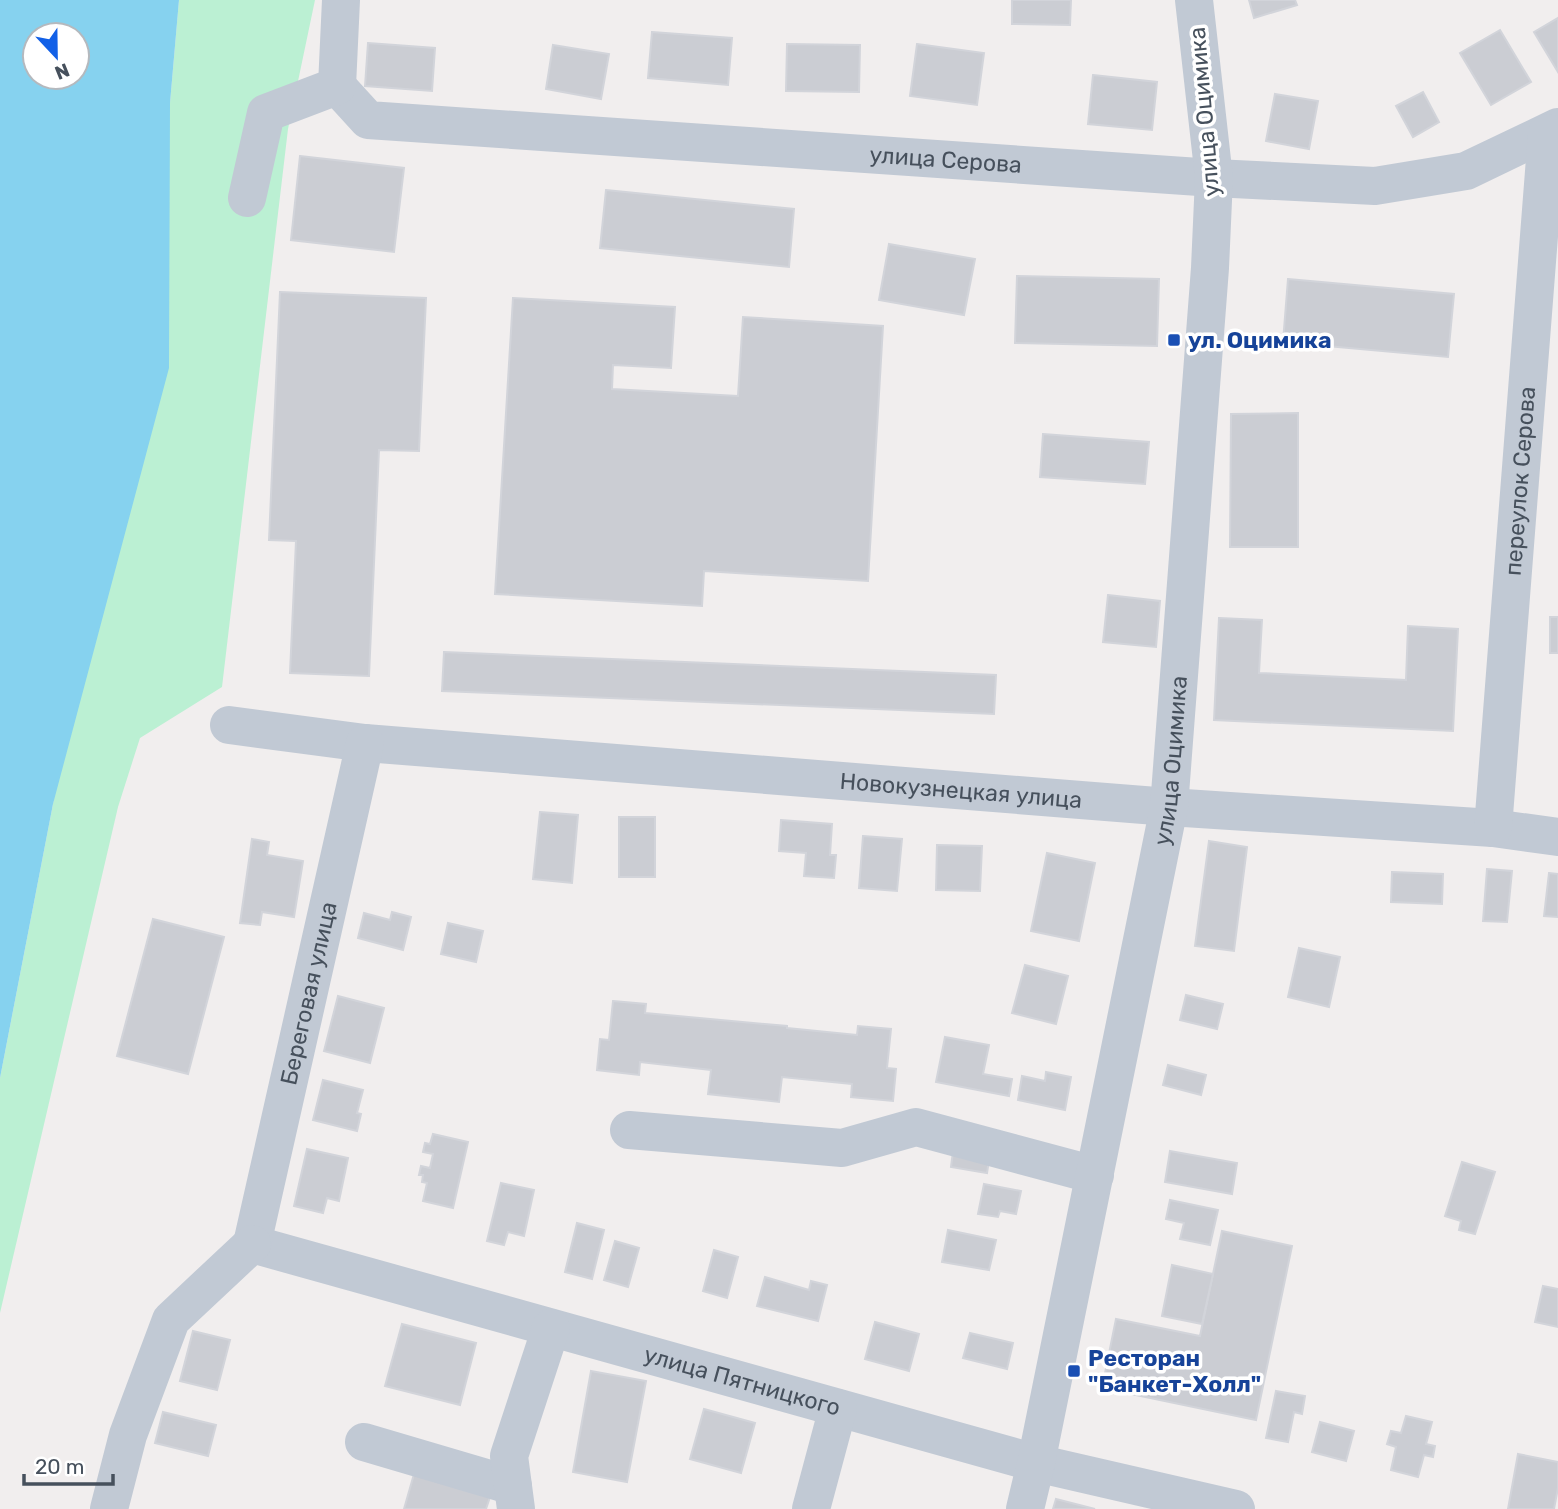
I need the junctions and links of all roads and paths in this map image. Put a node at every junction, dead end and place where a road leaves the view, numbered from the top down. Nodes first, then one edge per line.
1 (341, 0) edge
2 (1194, 0) edge
3 (337, 86) junction
4 (1553, 130) edge
5 (1214, 178) junction
6 (247, 198) dead end
7 (229, 725) dead end
8 (365, 743) junction
9 (1169, 807) junction
10 (1493, 828) junction
11 (1558, 837) edge
12 (629, 1130) dead end
13 (1095, 1175) junction
14 (252, 1244) junction
15 (551, 1328) junction
16 (838, 1408) junction
17 (364, 1442) dead end
18 (1036, 1463) junction
19 (514, 1497) edge
20 (109, 1509) edge
21 (811, 1509) edge
22 (1025, 1509) edge
23 (1236, 1509) edge

1 - 3 street
2 - 5 street, улица Оцимика
3 - 5 street, улица Серова
3 - 6 street
4 - 5 street, улица Серова
4 - 10 street, переулок Серова
5 - 9 street, улица Оцимика
7 - 8 street, Новокузнецкая улица
8 - 9 street, Новокузнецкая улица
8 - 14 street, Береговая улица
9 - 10 street, Новокузнецкая улица
9 - 13 street, улица Оцимика
10 - 11 street, Новокузнецкая улица
12 - 13 street
13 - 18 street, улица Оцимика
14 - 15 street, улица Пятницкого
14 - 20 street
15 - 16 street, улица Пятницкого
15 - 19 street
16 - 18 street, улица Пятницкого
16 - 21 street
17 - 19 street
18 - 22 street, улица Оцимика
18 - 23 street, улица Пятницкого

